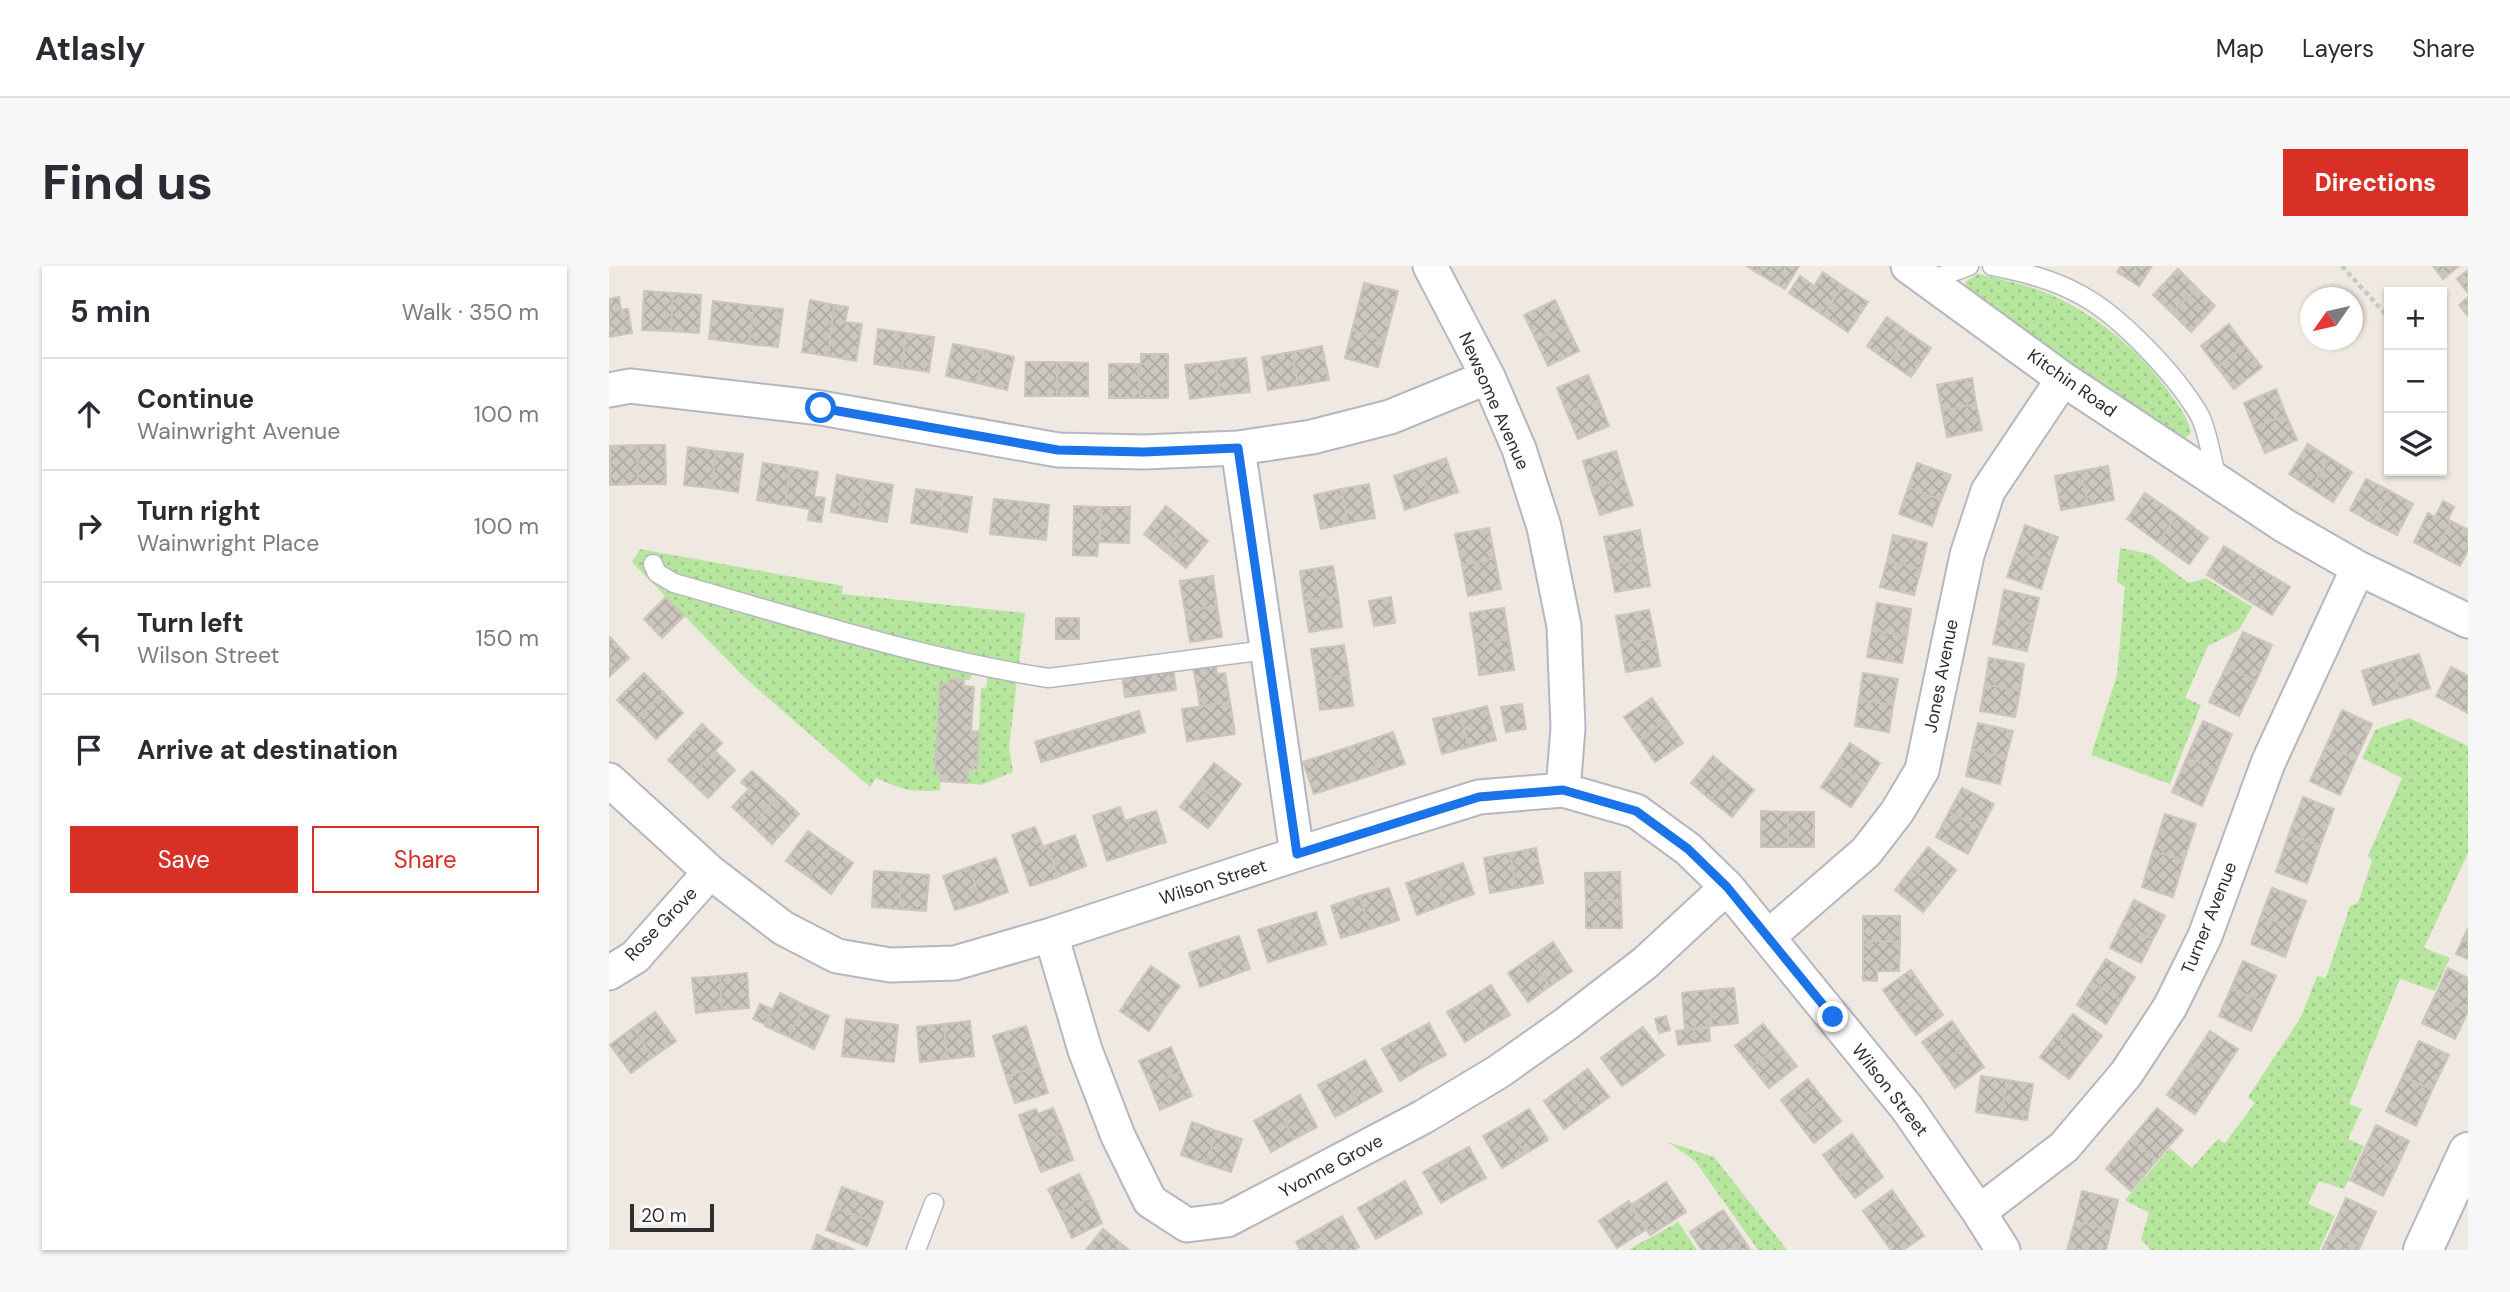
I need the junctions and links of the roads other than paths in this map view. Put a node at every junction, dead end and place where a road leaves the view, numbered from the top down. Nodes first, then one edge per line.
1 (1430, 266) edge
2 (1969, 266) edge
3 (1992, 266) edge
4 (1918, 273) edge
5 (1488, 377) junction
6 (2063, 379) junction
7 (609, 390) edge
8 (1238, 448) junction
9 (2218, 482) junction
10 (653, 564) dead end
11 (2358, 568) junction
12 (2468, 621) edge
13 (1266, 650) junction
14 (609, 780) edge
15 (1563, 790) junction
16 (1297, 854) junction
17 (710, 872) junction
18 (1727, 887) junction
19 (1051, 935) junction
20 (1768, 937) junction
21 (609, 973) edge
22 (2468, 1152) edge
23 (934, 1203) dead end
24 (1979, 1212) junction
25 (916, 1250) edge
26 (2003, 1250) edge
27 (2423, 1250) edge

1 - 5 street, Newsome Avenue
2 - 4 lane, Kitchin Road
3 - 9 lane
4 - 6 street, Kitchin Road
5 - 8 street
5 - 15 street, Newsome Avenue
6 - 9 street, Kitchin Road
6 - 20 street, Jones Avenue
7 - 8 street
8 - 13 street
9 - 11 street, Kitchin Road
10 - 13 lane
11 - 12 street, Kitchin Road
11 - 24 street, Turner Avenue
13 - 16 street
14 - 17 street, Wilson Street
15 - 16 street, Wilson Street
15 - 18 street, Wilson Street
16 - 19 street, Wilson Street
17 - 19 street, Wilson Street
17 - 21 street, Rose Grove
18 - 19 street, Yvonne Grove
18 - 20 street, Wilson Street
20 - 24 street, Wilson Street
22 - 27 street
23 - 25 lane
24 - 26 street, Wilson Street

